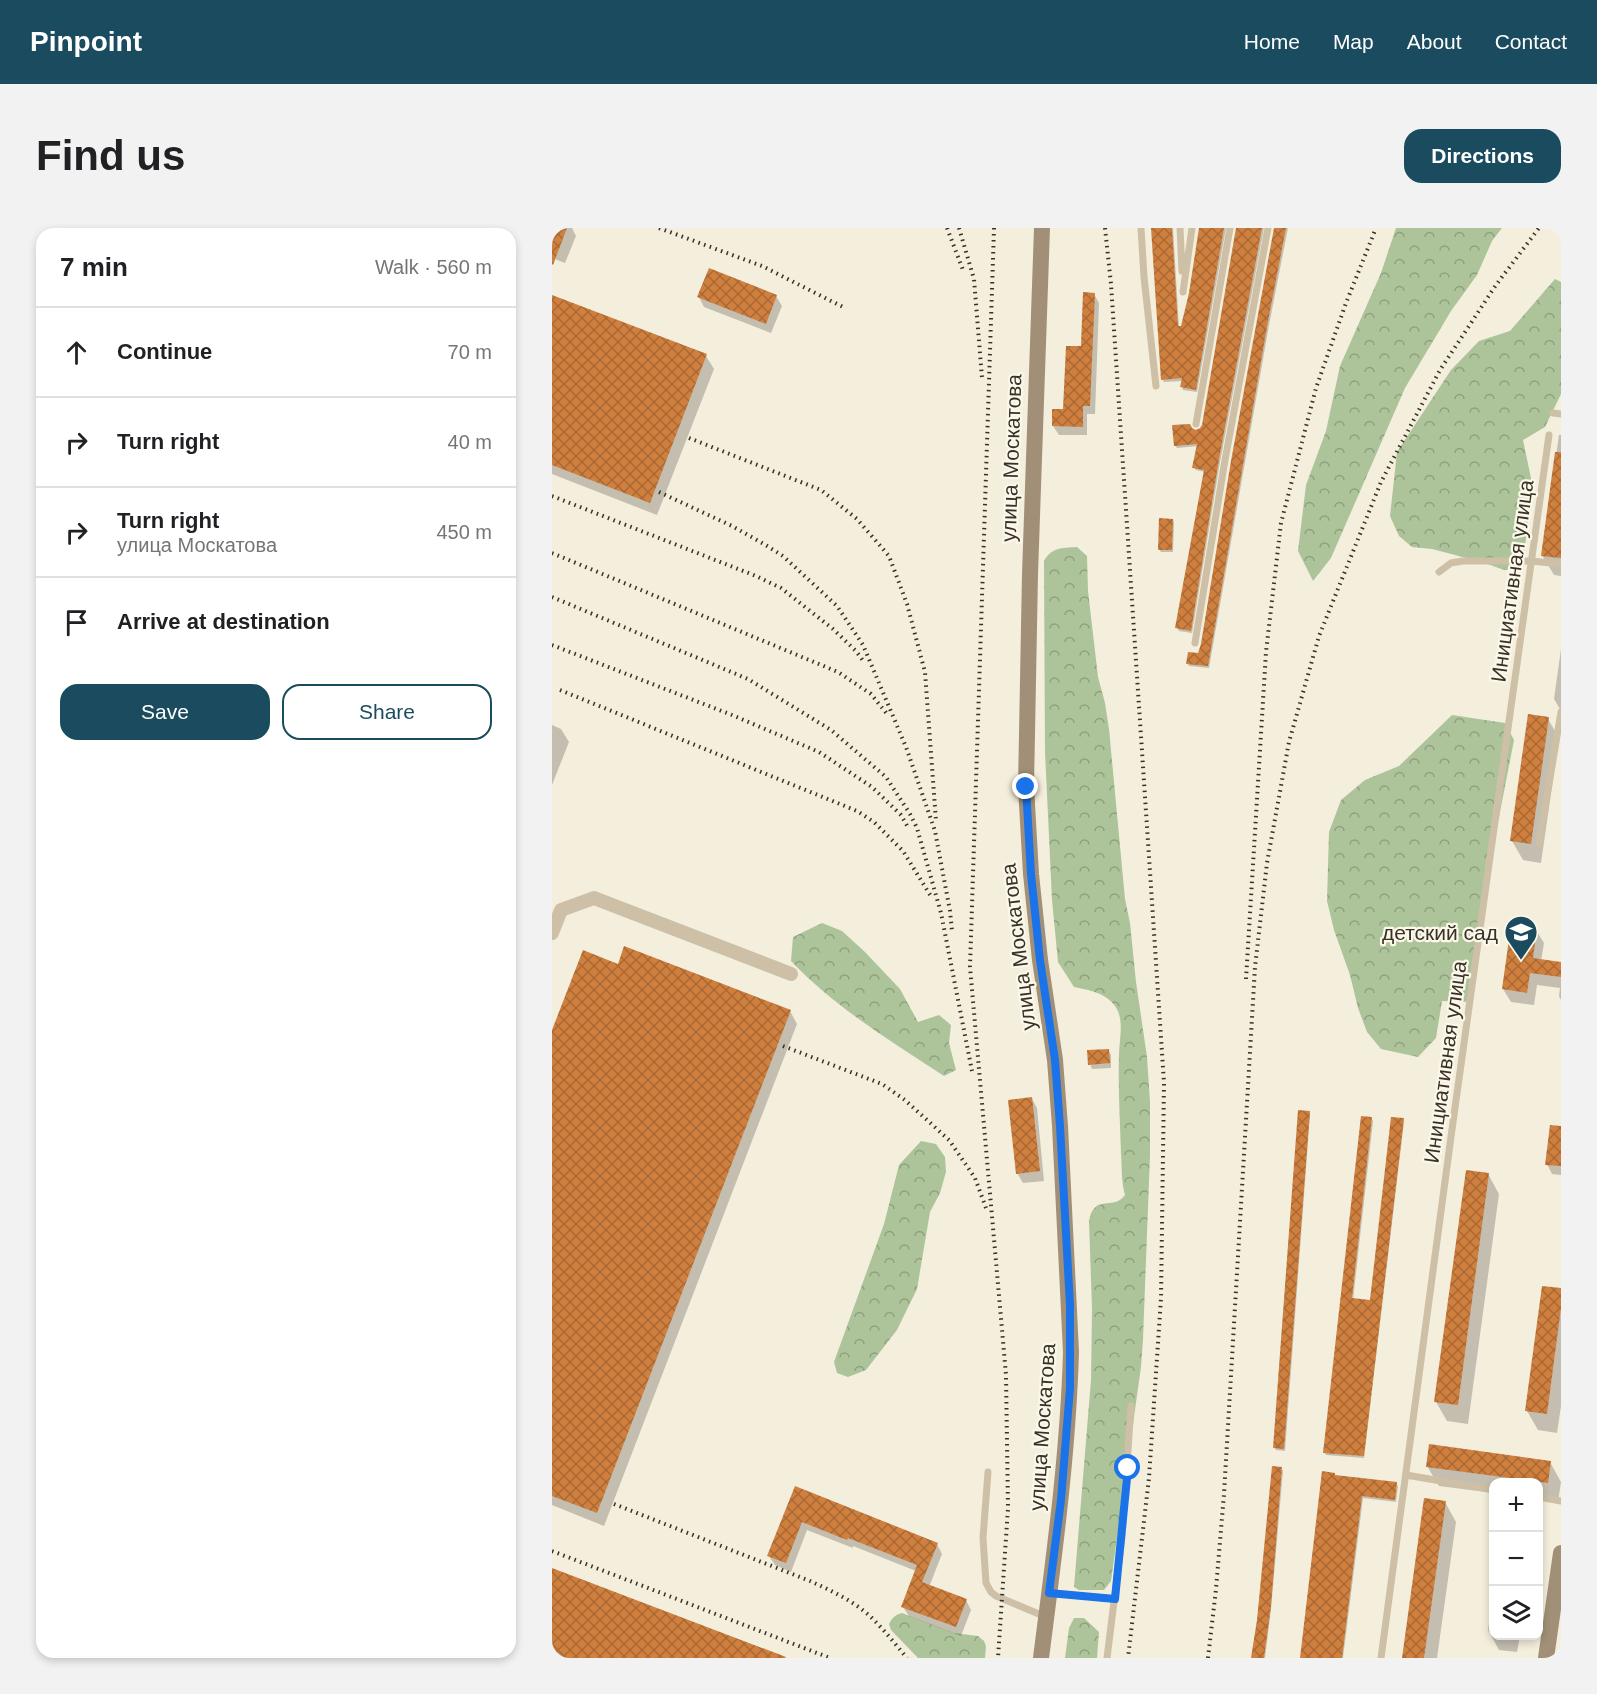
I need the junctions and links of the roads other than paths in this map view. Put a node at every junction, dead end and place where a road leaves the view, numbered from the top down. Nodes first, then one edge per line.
1 (1042, 228) edge
2 (1141, 228) edge
3 (1180, 228) edge
4 (1192, 228) edge
5 (1230, 228) edge
6 (1268, 228) edge
7 (1156, 386) dead end
8 (1196, 424) dead end
9 (1549, 435) dead end
10 (1531, 561) junction
11 (1561, 564) edge
12 (1439, 572) dead end
13 (1195, 643) dead end
14 (1561, 712) edge
15 (1539, 844) dead end
16 (552, 933) edge
17 (791, 974) dead end
18 (1131, 1406) dead end
19 (988, 1472) dead end
20 (1406, 1475) junction
21 (1489, 1489) edge
22 (1543, 1498) edge
23 (1561, 1501) edge
24 (1561, 1553) edge
25 (1049, 1593) junction
26 (1115, 1599) junction
27 (1046, 1617) junction
28 (1041, 1658) edge
29 (1107, 1658) edge
30 (1381, 1658) edge
31 (1546, 1658) edge

1 - 25 main road, улица Москатова
2 - 7 lane
3 - 4 lane
5 - 8 lane
6 - 13 lane
9 - 10 lane, Инициативная улица
10 - 11 lane
10 - 12 lane
10 - 20 lane, Инициативная улица
14 - 15 lane
16 - 17 street
18 - 26 lane
19 - 27 lane
20 - 21 lane
20 - 30 lane, Инициативная улица
22 - 23 lane
24 - 31 main road
25 - 26 lane
25 - 27 main road, улица Москатова
26 - 29 lane
27 - 28 main road, улица Москатова

